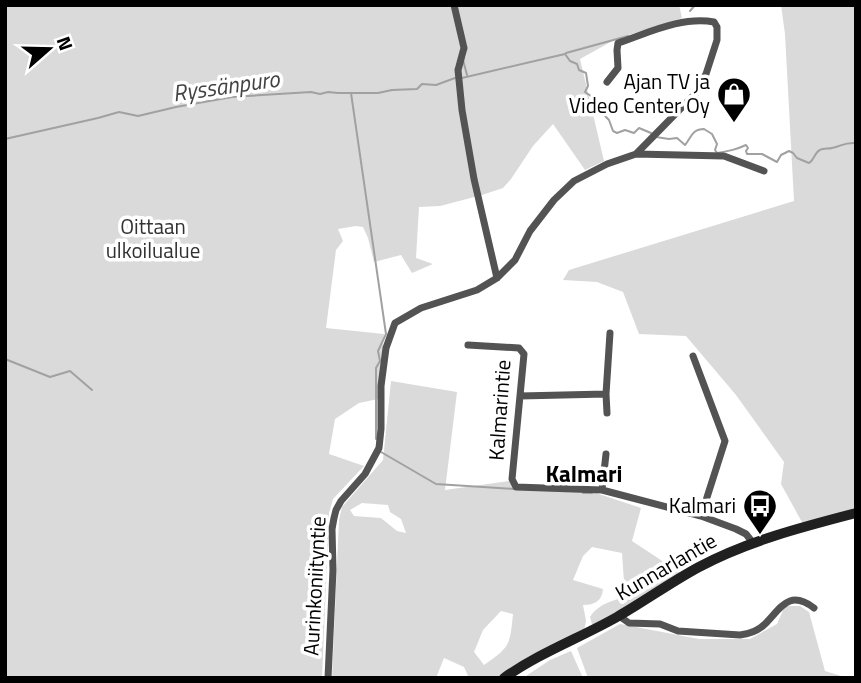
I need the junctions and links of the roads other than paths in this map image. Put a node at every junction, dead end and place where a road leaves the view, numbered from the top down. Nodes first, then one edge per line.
1 (454, 5) edge
2 (607, 82) dead end
3 (636, 154) junction
4 (765, 171) dead end
5 (497, 278) junction
6 (610, 333) dead end
7 (468, 345) dead end
8 (693, 356) dead end
9 (606, 394) junction
10 (520, 396) junction
11 (607, 413) dead end
12 (606, 454) dead end
13 (602, 490) junction
14 (856, 513) edge
15 (701, 516) junction
16 (753, 543) junction
17 (814, 608) dead end
18 (619, 616) junction
19 (328, 678) edge
20 (504, 678) edge

1 - 5 street
2 - 3 street, Aurinkoniityntie
3 - 4 street
3 - 5 street, Aurinkoniityntie
5 - 19 street, Aurinkoniityntie
6 - 9 street
7 - 10 street, Kalmarintie
8 - 15 street
9 - 10 street
9 - 11 street
10 - 13 street, Kalmarintie
12 - 13 street
13 - 15 street, Kalmarintie
14 - 16 main road, Kunnarlantie
15 - 16 street, Kalmarintie
16 - 18 main road, Kunnarlantie
17 - 18 street
18 - 20 main road, Kunnarlantie

